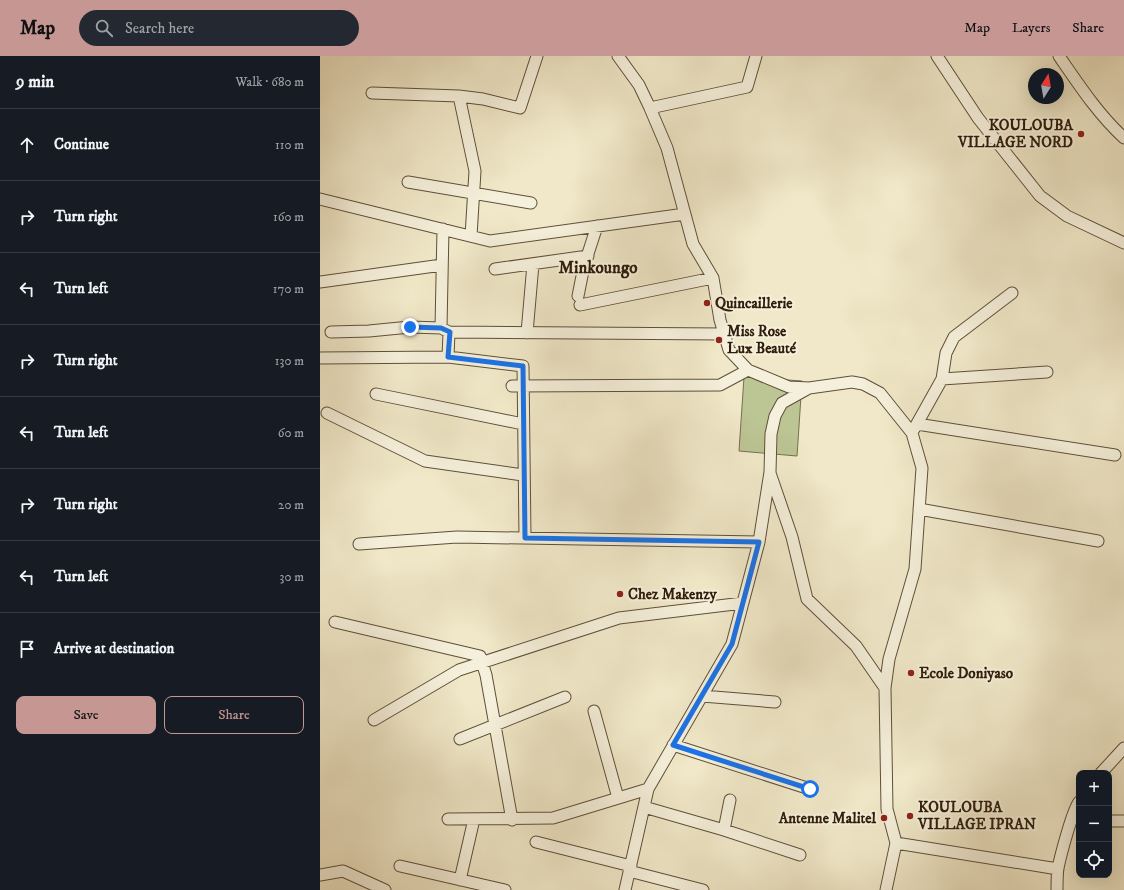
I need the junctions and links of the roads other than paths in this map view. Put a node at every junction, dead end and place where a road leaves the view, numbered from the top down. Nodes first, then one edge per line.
1 (537, 56) edge
2 (618, 56) edge
3 (756, 56) edge
4 (937, 56) edge
5 (1059, 56) edge
6 (372, 93) dead end
7 (460, 96) junction
8 (650, 108) junction
9 (1124, 138) edge
10 (408, 182) dead end
11 (473, 193) junction
12 (320, 199) edge
13 (531, 203) dead end
14 (684, 214) junction
15 (597, 226) junction
16 (443, 229) junction
17 (471, 236) junction
18 (1124, 243) edge
19 (588, 256) junction
20 (533, 264) junction
21 (442, 265) junction
22 (495, 269) dead end
23 (713, 278) junction
24 (320, 282) edge
25 (1012, 293) dead end
26 (445, 330) junction
27 (331, 332) dead end
28 (527, 333) junction
29 (724, 334) junction
30 (448, 357) junction
31 (320, 358) edge
32 (748, 370) junction
33 (1047, 372) dead end
34 (942, 379) junction
35 (518, 386) junction
36 (809, 388) junction
37 (376, 394) dead end
38 (327, 412) dead end
39 (523, 424) junction
40 (915, 428) junction
41 (1115, 455) dead end
42 (770, 472) junction
43 (523, 475) junction
44 (919, 509) junction
45 (525, 538) junction
46 (1098, 541) dead end
47 (759, 542) junction
48 (359, 544) dead end
49 (743, 602) junction
50 (335, 622) dead end
51 (482, 663) junction
52 (885, 688) junction
53 (702, 696) junction
54 (565, 697) dead end
55 (775, 702) dead end
56 (594, 711) dead end
57 (374, 720) dead end
58 (494, 725) junction
59 (460, 739) dead end
60 (673, 745) junction
61 (1124, 748) edge
62 (1104, 770) edge
63 (648, 789) junction
64 (810, 789) dead end
65 (618, 798) junction
66 (730, 800) dead end
67 (1076, 806) edge
68 (644, 807) junction
69 (448, 819) dead end
70 (474, 819) junction
71 (512, 820) junction
72 (1075, 821) edge
73 (1112, 822) edge
74 (1124, 822) edge
75 (724, 830) junction
76 (536, 842) dead end
77 (896, 843) junction
78 (800, 855) dead end
79 (400, 866) dead end
80 (630, 868) junction
81 (1058, 869) junction
82 (320, 875) edge
83 (460, 880) junction
84 (485, 888) edge
85 (385, 890) edge
86 (505, 890) edge
87 (625, 890) edge
88 (703, 890) edge
89 (886, 890) edge
90 (1057, 890) edge

1 - 7 street
2 - 8 street
3 - 8 street
4 - 18 street
5 - 9 street
6 - 7 street
7 - 11 street
8 - 14 street
10 - 11 street
11 - 13 street
11 - 17 street
12 - 16 street
14 - 15 street
14 - 23 street
15 - 17 street
15 - 19 street
16 - 17 street
16 - 21 street
19 - 20 street
19 - 23 street
20 - 22 street
20 - 28 street
21 - 24 street
21 - 26 street
23 - 29 street
25 - 34 street
26 - 27 street
26 - 28 street
26 - 30 street
28 - 29 street
29 - 32 street
30 - 31 street
30 - 35 street
32 - 35 street
32 - 36 street
33 - 34 street
34 - 40 street
35 - 39 street
36 - 40 street
36 - 42 street
37 - 39 street
38 - 43 street
39 - 43 street
40 - 41 street
40 - 44 street
42 - 47 street
42 - 52 street
43 - 45 street
44 - 46 street
44 - 52 street
45 - 47 street
45 - 48 street
47 - 49 street
49 - 51 street
49 - 53 street
50 - 51 street
51 - 57 street
51 - 58 street
52 - 77 street
53 - 55 street
53 - 60 street
54 - 58 street
56 - 65 street
58 - 59 street
58 - 71 street
60 - 63 street
60 - 64 street
61 - 62 street
63 - 65 street
63 - 68 street
65 - 71 street
66 - 75 street
67 - 72 street
68 - 75 street
68 - 80 street
69 - 70 street
70 - 71 street
70 - 83 street
72 - 81 street
73 - 74 street
75 - 78 street
76 - 80 street
77 - 81 street
77 - 89 street
79 - 83 street
80 - 87 street
80 - 88 street
81 - 90 street
82 - 85 street
83 - 84 street
84 - 86 street

